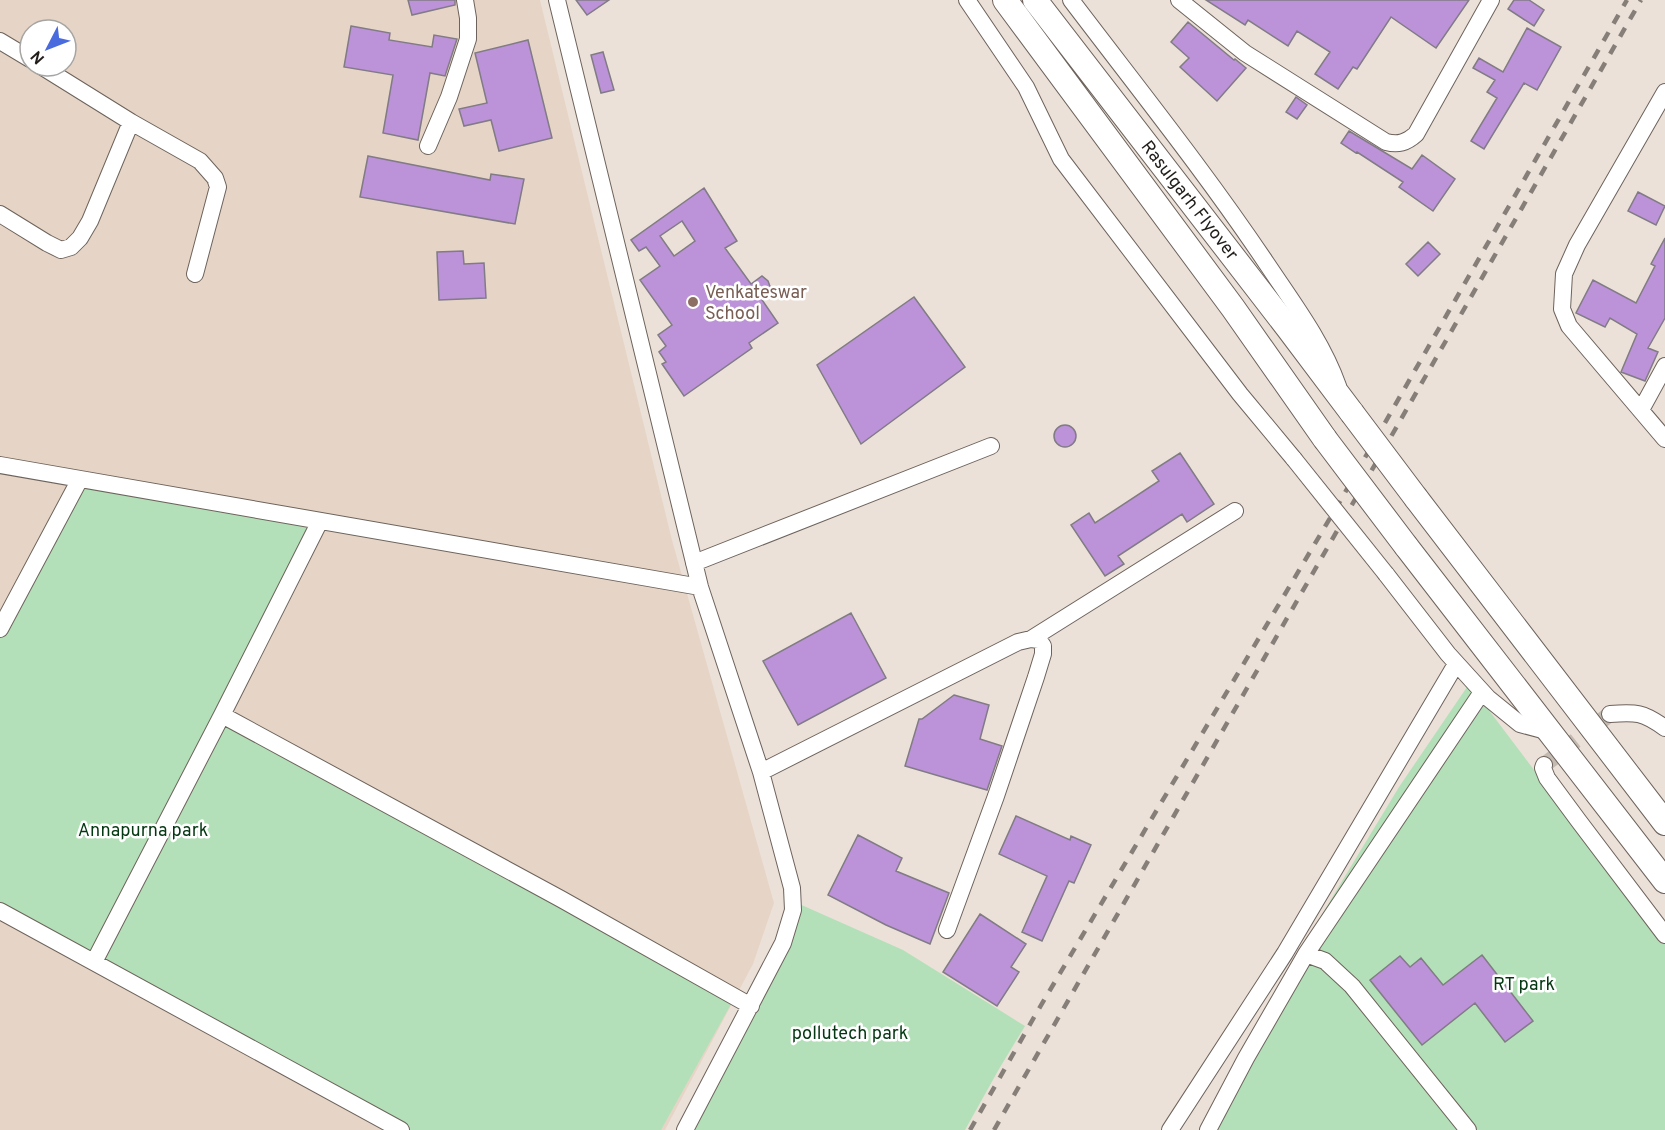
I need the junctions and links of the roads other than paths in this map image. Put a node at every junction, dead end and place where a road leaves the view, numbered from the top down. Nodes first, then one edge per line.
1 (465, 0) edge
2 (557, 0) edge
3 (967, 0) edge
4 (1005, 0) edge
5 (1035, 0) edge
6 (1071, 0) edge
7 (1179, 0) edge
8 (1491, 0) edge
9 (0, 41) edge
10 (18, 52) edge
11 (60, 78) edge
12 (1665, 92) edge
13 (131, 122) junction
14 (428, 146) dead end
15 (0, 214) edge
16 (195, 274) dead end
17 (1665, 366) edge
18 (1347, 407) junction
19 (1641, 410) junction
20 (1665, 439) edge
21 (991, 446) dead end
22 (0, 465) edge
23 (80, 479) junction
24 (1234, 512) dead end
25 (320, 521) junction
26 (694, 562) junction
27 (700, 587) junction
28 (0, 629) edge
29 (1030, 639) junction
30 (1456, 664) junction
31 (1482, 692) junction
32 (1610, 714) tunnel mouth
33 (222, 715) junction
34 (1665, 728) edge
35 (1550, 732) junction
36 (1544, 765) dead end
37 (761, 772) junction
38 (1665, 823) edge
39 (1665, 881) edge
40 (0, 910) edge
41 (947, 930) dead end
42 (1665, 934) edge
43 (1306, 954) junction
44 (94, 962) junction
45 (751, 1006) junction
46 (401, 1130) edge
47 (685, 1130) edge
48 (1170, 1130) edge
49 (1208, 1130) edge
50 (1468, 1130) edge

1 - 14 street
2 - 26 street
3 - 30 street, bridge
4 - 35 highway, Rasulgarh Flyover, bridge
5 - 18 highway, Rasulgarh Flyover
6 - 18 street
7 - 8 street
9 - 10 street
11 - 13 street
12 - 19 street
13 - 15 street
13 - 16 street
17 - 19 street
18 - 38 highway, Rasulgarh Flyover, bridge
19 - 20 street
21 - 26 street
22 - 23 street
23 - 25 street
23 - 28 street
24 - 29 street
25 - 27 street
25 - 33 street
26 - 27 street
27 - 37 street
29 - 37 street
29 - 41 street
30 - 31 street
30 - 48 street
31 - 35 street
31 - 43 street
32 - 34 street
33 - 44 street
33 - 45 street
35 - 39 highway, Rasulgarh Flyover
36 - 42 street
37 - 45 street
40 - 44 street
43 - 49 street
43 - 50 street
44 - 46 street
45 - 47 street

